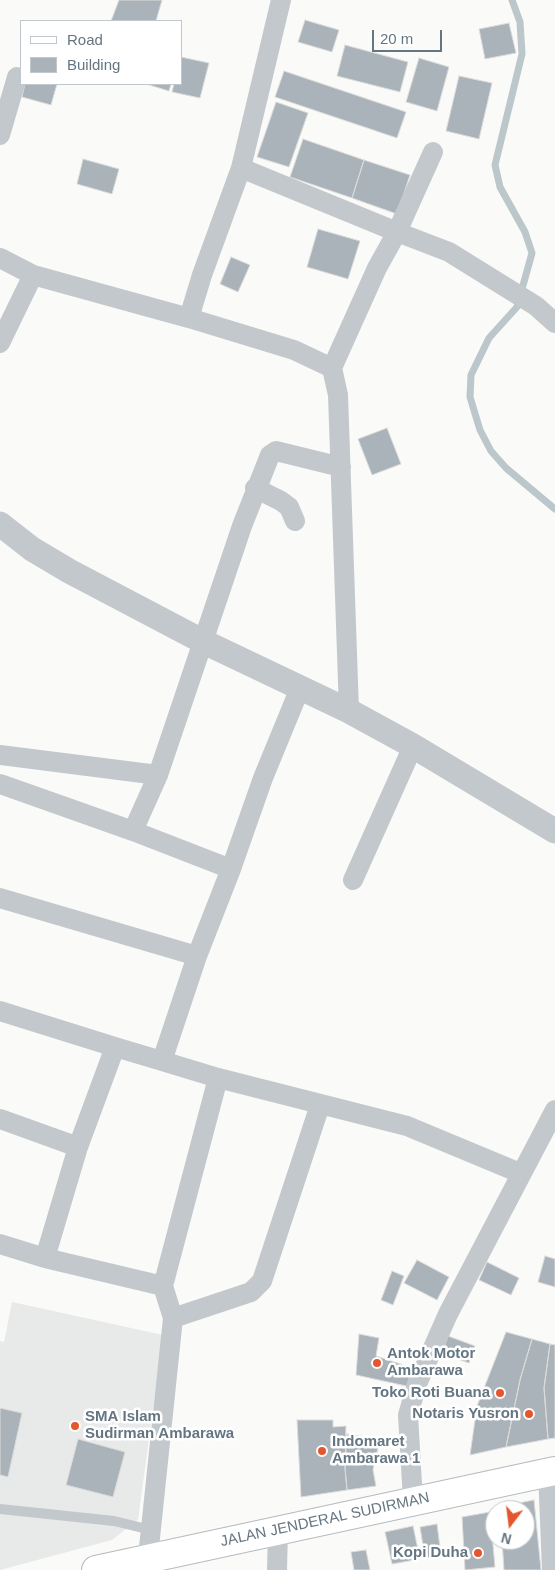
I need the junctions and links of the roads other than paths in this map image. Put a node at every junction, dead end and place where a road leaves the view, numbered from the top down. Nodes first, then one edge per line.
1 (281, 0) edge
2 (17, 77) dead end
3 (0, 135) edge
4 (433, 152) dead end
5 (241, 168) junction
6 (397, 232) junction
7 (0, 258) edge
8 (33, 276) junction
9 (189, 318) junction
10 (555, 323) edge
11 (0, 343) edge
12 (332, 368) junction
13 (340, 467) junction
14 (255, 488) junction
15 (295, 521) dead end
16 (0, 524) edge
17 (202, 641) junction
18 (300, 688) junction
19 (349, 711) junction
20 (413, 746) junction
21 (0, 755) edge
22 (158, 775) junction
23 (0, 784) edge
24 (133, 831) junction
25 (555, 831) edge
26 (231, 869) junction
27 (353, 880) dead end
28 (0, 898) edge
29 (197, 956) junction
30 (0, 1011) edge
31 (114, 1047) junction
32 (162, 1061) junction
33 (218, 1078) junction
34 (320, 1105) junction
35 (555, 1110) edge
36 (0, 1119) edge
37 (78, 1147) junction
38 (520, 1173) junction
39 (0, 1244) edge
40 (45, 1258) junction
41 (163, 1286) junction
42 (173, 1318) junction
43 (551, 1472) edge
44 (414, 1500) junction
45 (0, 1509) edge
46 (151, 1530) junction
47 (278, 1530) junction
48 (148, 1558) junction
49 (96, 1570) edge
50 (277, 1570) edge
51 (552, 1570) edge

1 - 5 street
2 - 3 street
4 - 6 street
5 - 6 street
5 - 9 street
6 - 10 street
6 - 12 street
7 - 8 street
8 - 9 street
8 - 11 street
9 - 12 street
12 - 13 street
13 - 14 street
13 - 19 street
14 - 15 street
14 - 17 street
16 - 17 street
17 - 18 street
17 - 22 street
18 - 19 street
18 - 26 street
19 - 20 street
20 - 25 street
20 - 27 street
21 - 22 street
22 - 24 street
23 - 24 street
24 - 26 street
26 - 29 street
28 - 29 street
29 - 32 street
30 - 31 street
31 - 32 street
31 - 37 street
32 - 33 street
33 - 34 street
33 - 41 street
34 - 38 street
34 - 42 street
35 - 38 street
36 - 37 street
37 - 40 street
38 - 44 street
39 - 40 street
40 - 41 street
41 - 42 street
42 - 46 street
43 - 44 main road, JALAN JENDERAL SUDIRMAN
43 - 51 street
44 - 47 main road, JALAN JENDERAL SUDIRMAN
45 - 46 lane
46 - 48 street
47 - 48 main road, JALAN JENDERAL SUDIRMAN
47 - 50 street
48 - 49 main road, JALAN JENDERAL SUDIRMAN

